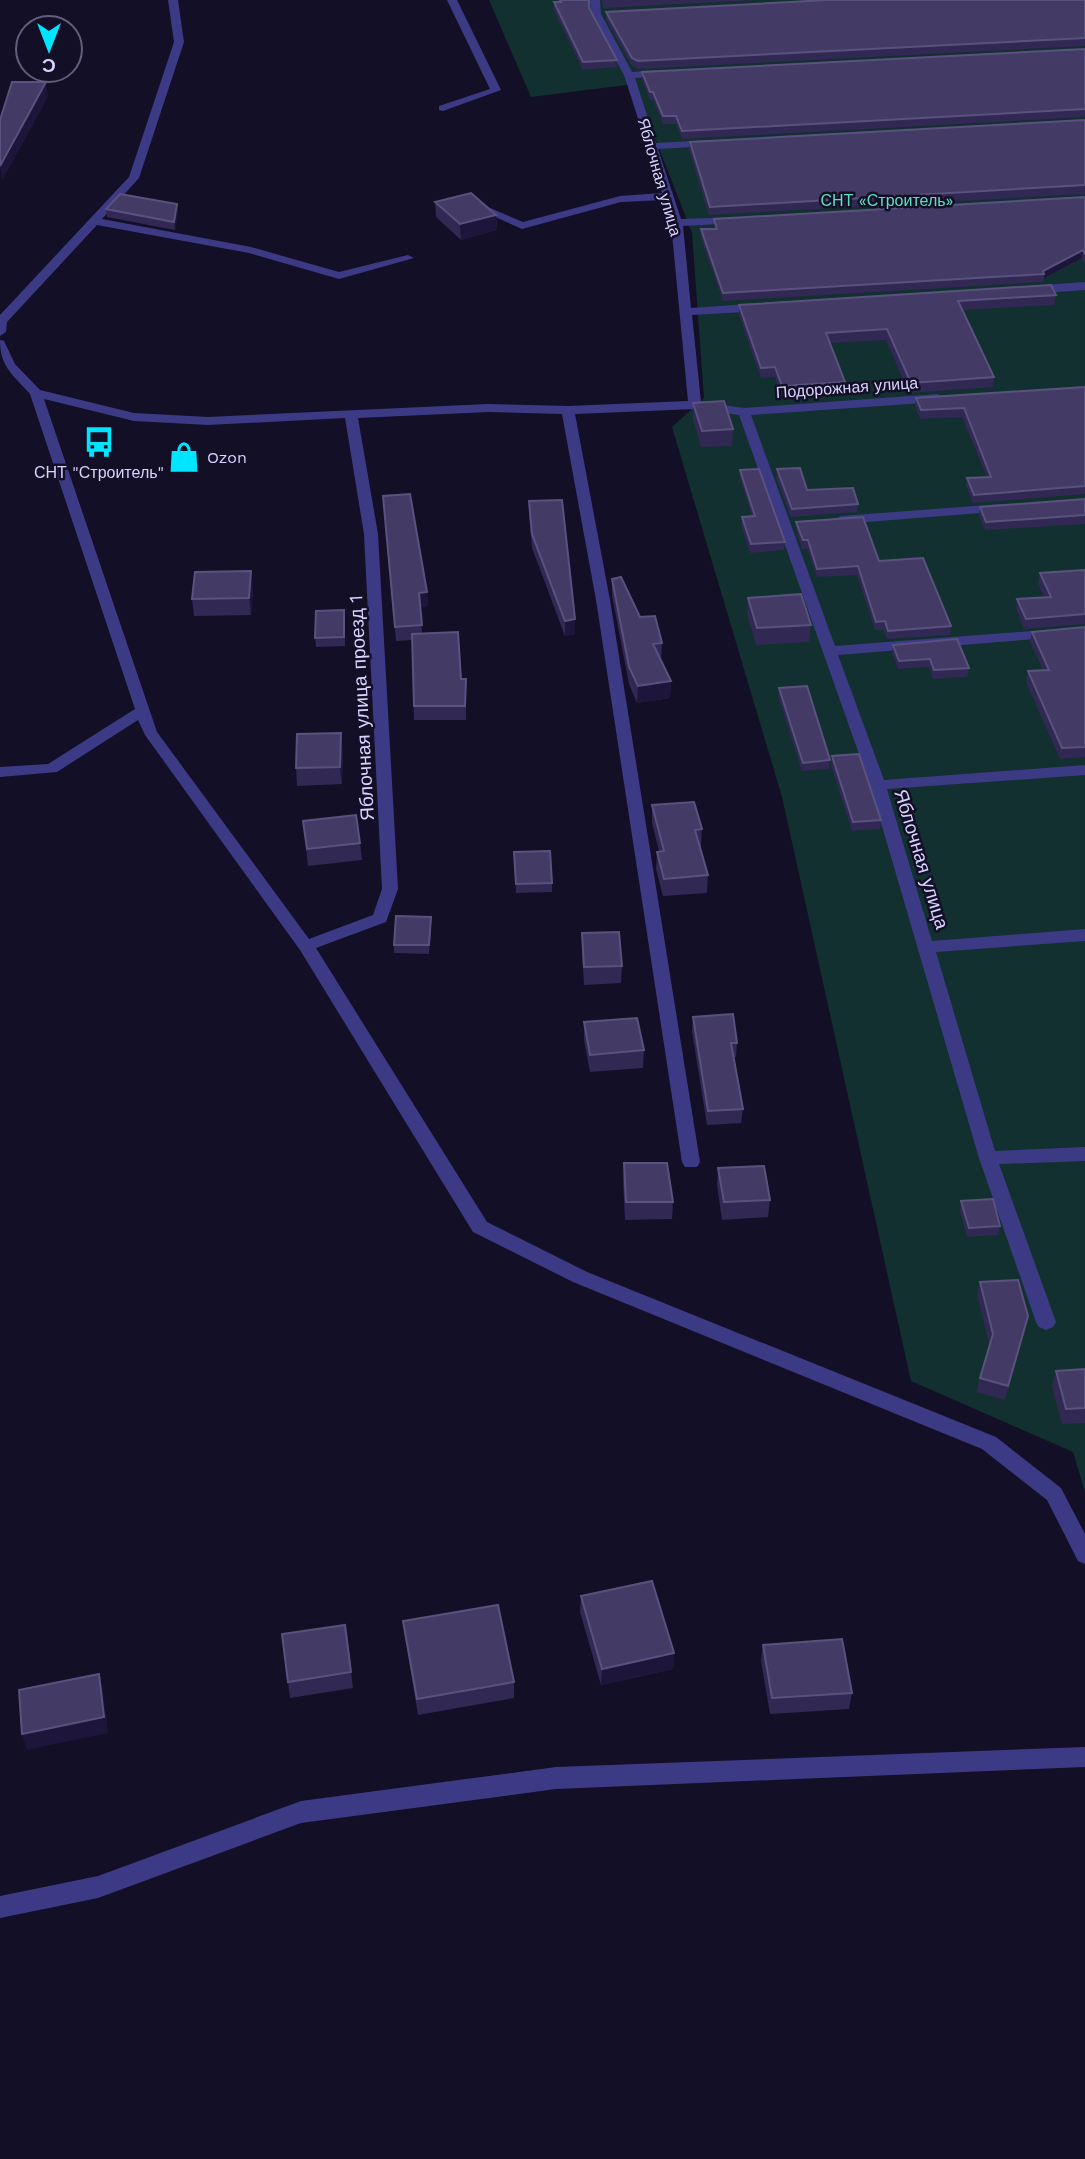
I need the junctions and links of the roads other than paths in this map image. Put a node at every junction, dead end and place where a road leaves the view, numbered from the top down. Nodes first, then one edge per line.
1 (173, 0) edge
2 (452, 0) edge
3 (594, 0) edge
4 (610, 13) edge
5 (596, 14) junction
6 (684, 72) edge
7 (629, 75) junction
8 (443, 108) dead end
9 (722, 142) edge
10 (652, 146) junction
11 (668, 196) junction
12 (480, 207) edge
13 (745, 219) edge
14 (94, 221) junction
15 (677, 223) junction
16 (408, 258) dead end
17 (1085, 286) edge
18 (1016, 290) edge
19 (783, 306) edge
20 (687, 312) junction
21 (0, 332) edge
22 (0, 344) edge
23 (36, 393) junction
24 (949, 397) edge
25 (695, 405) junction
26 (568, 410) junction
27 (744, 412) junction
28 (351, 416) junction
29 (1017, 507) edge
30 (827, 521) edge
31 (1085, 631) edge
32 (832, 651) junction
33 (143, 710) junction
34 (1085, 770) edge
35 (0, 772) edge
36 (878, 785) junction
37 (1085, 935) edge
38 (306, 946) junction
39 (928, 947) junction
40 (1085, 1154) edge
41 (988, 1158) junction
42 (691, 1162) dead end
43 (1046, 1322) dead end
44 (1085, 1555) edge
45 (1085, 1757) edge
46 (0, 1907) edge

1 - 14 street
2 - 8 street
3 - 5 street, Яблочная улица
4 - 5 street
5 - 7 street, Яблочная улица
6 - 7 street
7 - 10 street, Яблочная улица
9 - 10 street
10 - 11 street, Яблочная улица
11 - 12 street
11 - 15 street, Яблочная улица
13 - 15 street
14 - 16 street
14 - 21 street
15 - 20 street, Яблочная улица
17 - 18 street
19 - 20 street
20 - 25 street, Яблочная улица
22 - 23 street
23 - 28 street, Подорожная улица
23 - 33 street
24 - 27 street, Подорожная улица
25 - 26 street, Подорожная улица
25 - 27 street, Подорожная улица
26 - 28 street, Подорожная улица
26 - 42 street
27 - 32 street, Яблочная улица
28 - 38 street, Яблочная улица проезд 1
29 - 30 street
31 - 32 street
32 - 36 street, Яблочная улица
33 - 35 street
33 - 38 street
34 - 36 street
36 - 39 street, Яблочная улица
37 - 39 street
38 - 44 street
39 - 41 street, Яблочная улица
40 - 41 street
41 - 43 street, Яблочная улица
45 - 46 street

